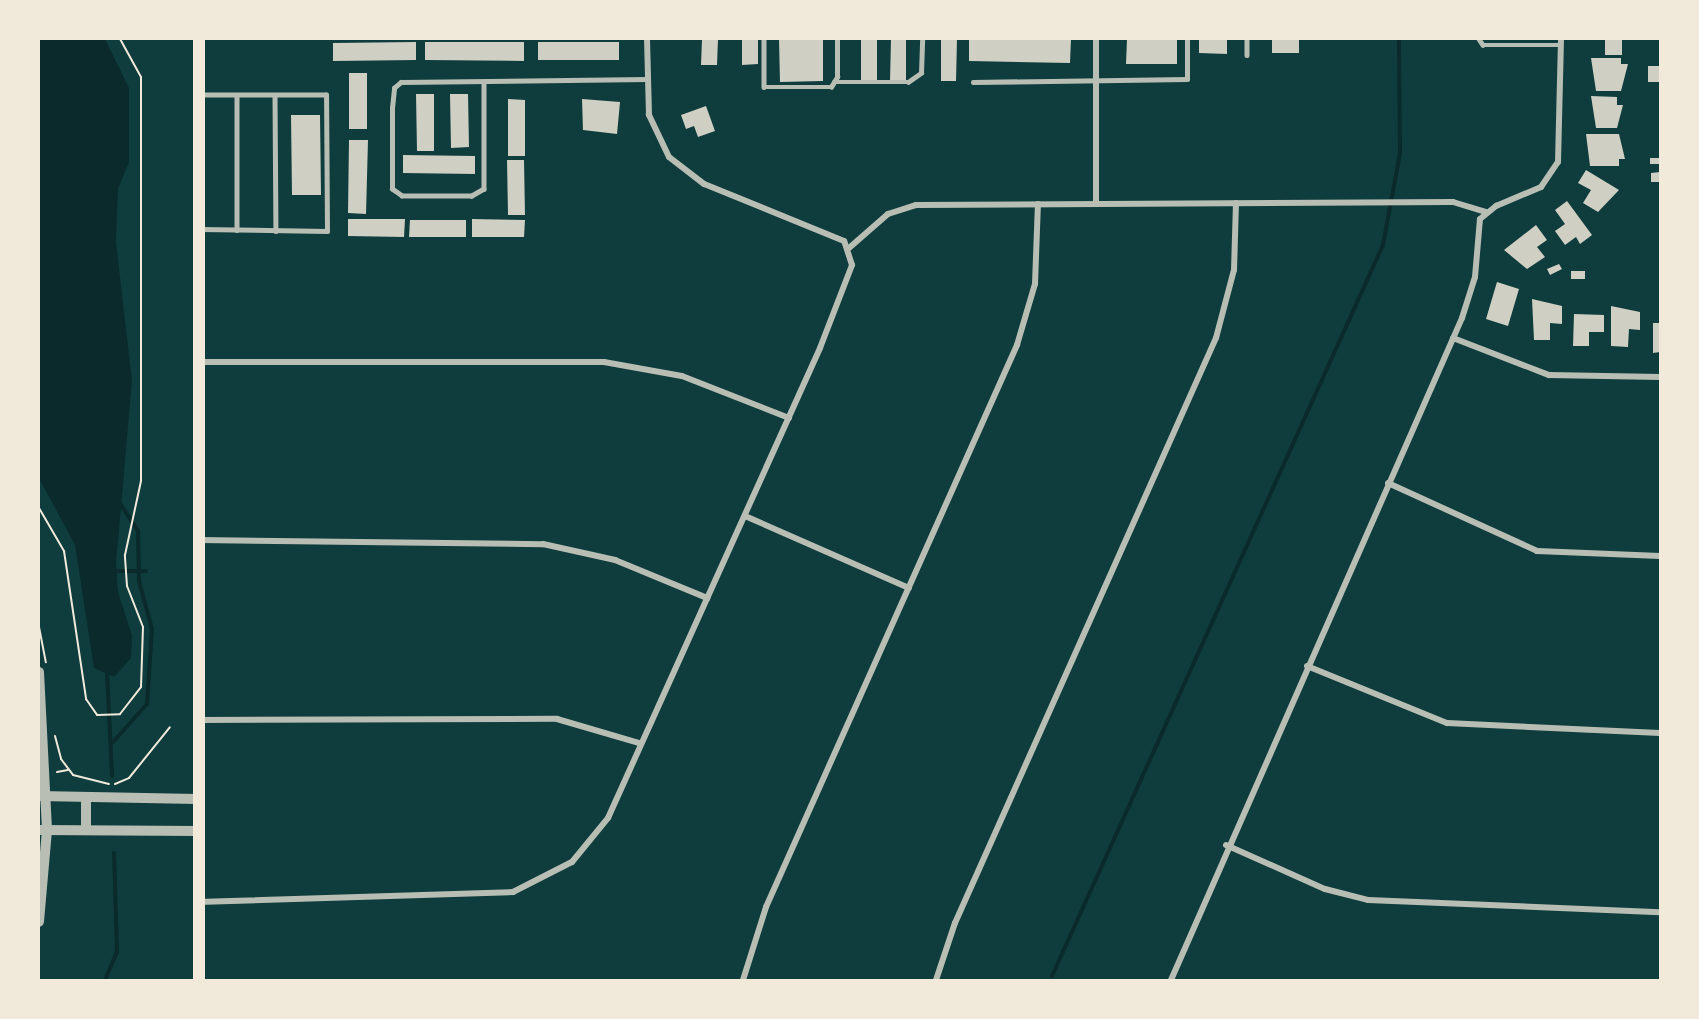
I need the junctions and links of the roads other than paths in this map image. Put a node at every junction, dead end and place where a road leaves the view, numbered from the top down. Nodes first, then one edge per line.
1 (199, 39) edge
2 (647, 39) edge
3 (764, 39) edge
4 (837, 39) edge
5 (922, 39) edge
6 (1096, 39) edge
7 (1187, 39) edge
8 (1247, 39) edge
9 (1479, 39) edge
10 (1561, 42) edge
11 (1247, 55) dead end
12 (647, 79) junction
13 (484, 81) junction
14 (834, 81) junction
15 (973, 81) dead end
16 (1096, 81) junction
17 (199, 94) junction
18 (237, 94) junction
19 (275, 94) junction
20 (1096, 203) junction
21 (1236, 203) junction
22 (1038, 204) junction
23 (1485, 212) junction
24 (199, 229) junction
25 (237, 230) junction
26 (276, 231) junction
27 (849, 248) junction
28 (1453, 338) junction
29 (199, 362) junction
30 (1660, 377) edge
31 (789, 418) junction
32 (1388, 483) junction
33 (745, 516) junction
34 (199, 540) junction
35 (1660, 556) edge
36 (909, 588) junction
37 (707, 598) junction
38 (1307, 666) junction
39 (44, 672) edge
40 (198, 720) junction
41 (1660, 733) edge
42 (639, 743) junction
43 (43, 796) edge
44 (86, 797) junction
45 (197, 799) junction
46 (43, 830) edge
47 (86, 830) junction
48 (198, 831) junction
49 (1226, 845) junction
50 (198, 902) junction
51 (1660, 912) edge
52 (39, 922) edge
53 (199, 980) edge
54 (743, 980) edge
55 (936, 980) edge
56 (1170, 980) edge

1 - 17 main road
2 - 12 street
3 - 14 lane
4 - 14 lane
5 - 14 lane
6 - 16 street
7 - 16 lane
8 - 11 lane
9 - 10 lane
10 - 23 street
12 - 13 lane
12 - 27 street
13 - 13 lane
15 - 16 lane
16 - 20 street
17 - 18 lane
17 - 24 main road
18 - 19 lane
18 - 25 lane
19 - 26 lane
19 - 26 lane
20 - 21 street
20 - 22 street
21 - 23 street
21 - 55 street
22 - 27 street
22 - 36 street
23 - 28 street
24 - 25 lane
24 - 29 main road
25 - 26 lane
27 - 31 street
28 - 30 street
28 - 32 street
29 - 31 street
29 - 34 main road
31 - 33 street
32 - 35 street
32 - 38 street
33 - 36 street
33 - 37 street
34 - 37 street
34 - 40 main road
36 - 54 street
37 - 42 street
38 - 41 street
38 - 49 street
39 - 43 street
40 - 42 street
40 - 45 main road
42 - 50 street
43 - 44 street
43 - 46 street
44 - 45 street
44 - 47 street
45 - 48 main road
46 - 47 street
46 - 52 street
47 - 48 street
48 - 50 main road
49 - 51 street
49 - 56 street
50 - 53 main road

